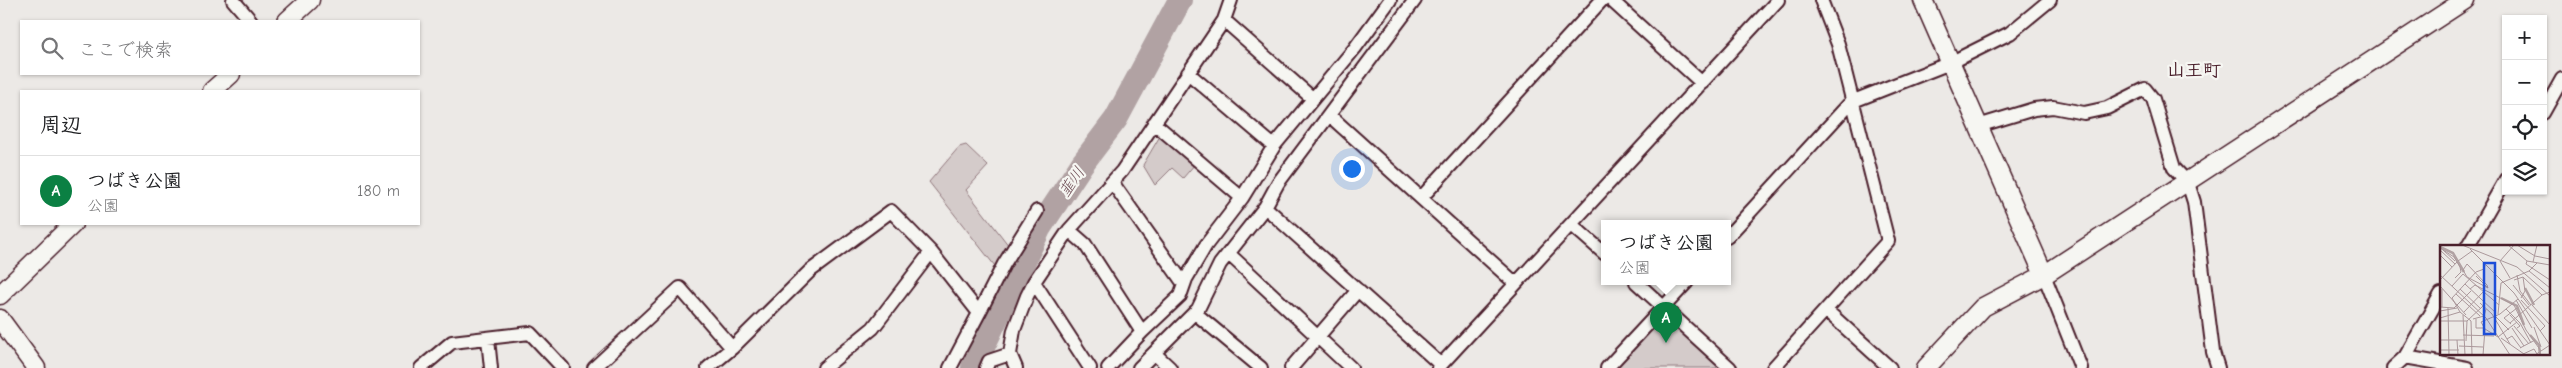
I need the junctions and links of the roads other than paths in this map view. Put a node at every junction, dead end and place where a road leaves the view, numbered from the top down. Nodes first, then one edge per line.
1 (232, 0) edge
2 (310, 0) edge
3 (1232, 0) edge
4 (1390, 0) edge
5 (1416, 0) edge
6 (1602, 0) edge
7 (1611, 0) edge
8 (1778, 0) edge
9 (1821, 0) edge
10 (1924, 0) edge
11 (2050, 0) edge
12 (2465, 0) edge
13 (250, 20) edge
14 (288, 20) edge
15 (1224, 20) junction
16 (1950, 62) junction
17 (1188, 73) junction
18 (230, 75) edge
19 (2562, 79) edge
20 (1702, 83) junction
21 (213, 90) edge
22 (1312, 98) junction
23 (1852, 102) junction
24 (2547, 105) edge
25 (1329, 115) junction
26 (1154, 123) junction
27 (1978, 126) junction
28 (1274, 146) junction
29 (1112, 182) junction
30 (2188, 183) junction
31 (2502, 186) edge
32 (1242, 198) junction
33 (1421, 198) junction
34 (1265, 207) junction
35 (1037, 211) dead end
36 (1572, 224) junction
37 (73, 225) edge
38 (1069, 230) junction
39 (1731, 233) edge
40 (2469, 245) edge
41 (1601, 250) edge
42 (931, 252) junction
43 (1229, 254) junction
44 (2044, 275) junction
45 (1034, 282) junction
46 (1515, 283) junction
47 (1184, 284) junction
48 (1640, 285) edge
49 (1684, 285) edge
50 (1358, 290) junction
51 (0, 295) edge
52 (2440, 296) edge
53 (1664, 306) junction
54 (1827, 310) junction
55 (979, 312) junction
56 (1195, 312) junction
57 (0, 320) edge
58 (1142, 332) junction
59 (1319, 338) junction
60 (488, 339) junction
61 (732, 348) junction
62 (1154, 353) junction
63 (1010, 354) junction
64 (2405, 358) junction
65 (716, 366) edge
66 (1439, 366) edge
67 (36, 368) edge
68 (421, 368) edge
69 (491, 368) edge
70 (563, 368) edge
71 (594, 368) edge
72 (824, 368) edge
73 (950, 368) edge
74 (986, 368) edge
75 (1016, 368) edge
76 (1090, 368) edge
77 (1108, 368) edge
78 (1139, 368) edge
79 (1170, 368) edge
80 (1261, 368) edge
81 (1291, 368) edge
82 (1351, 368) edge
83 (1607, 368) edge
84 (1730, 368) edge
85 (1773, 368) edge
86 (1890, 368) edge
87 (1926, 368) edge
88 (2081, 368) edge
89 (2218, 368) edge
90 (2392, 368) edge
91 (2467, 368) edge

1 - 13 street
2 - 14 street
3 - 15 street
4 - 22 street
5 - 25 street
6 - 33 street
7 - 20 street
8 - 20 street
9 - 23 street
10 - 16 street
11 - 16 street
12 - 30 street
15 - 17 street
15 - 22 street
16 - 23 street
16 - 27 street
17 - 26 street
17 - 28 street
18 - 21 street
19 - 24 street
20 - 36 street
22 - 28 street
23 - 39 street
23 - 54 street
25 - 33 street
25 - 34 street
26 - 29 street
26 - 32 street
27 - 30 street
27 - 44 street
28 - 32 street
29 - 38 street
29 - 47 street
30 - 44 street
30 - 89 street
31 - 40 street
32 - 47 street
33 - 46 street
34 - 43 street
34 - 50 street
35 - 55 street
36 - 41 street
36 - 46 street
37 - 51 street
38 - 45 street
38 - 58 street
42 - 55 street
42 - 61 street
42 - 72 street
43 - 56 street
43 - 59 street
44 - 87 street
44 - 88 street
45 - 63 street
45 - 76 street
46 - 66 street
47 - 58 street
48 - 53 street
49 - 53 street
50 - 59 street
50 - 66 street
52 - 64 street
53 - 83 street
53 - 84 street
54 - 85 street
54 - 86 street
55 - 73 street
56 - 62 street
56 - 80 street
57 - 67 street
58 - 77 street
59 - 81 street
59 - 82 street
60 - 68 street
60 - 69 street
60 - 70 street
61 - 65 street
61 - 71 street
62 - 78 street
62 - 79 street
63 - 74 street
63 - 75 street
64 - 90 street
64 - 91 street

